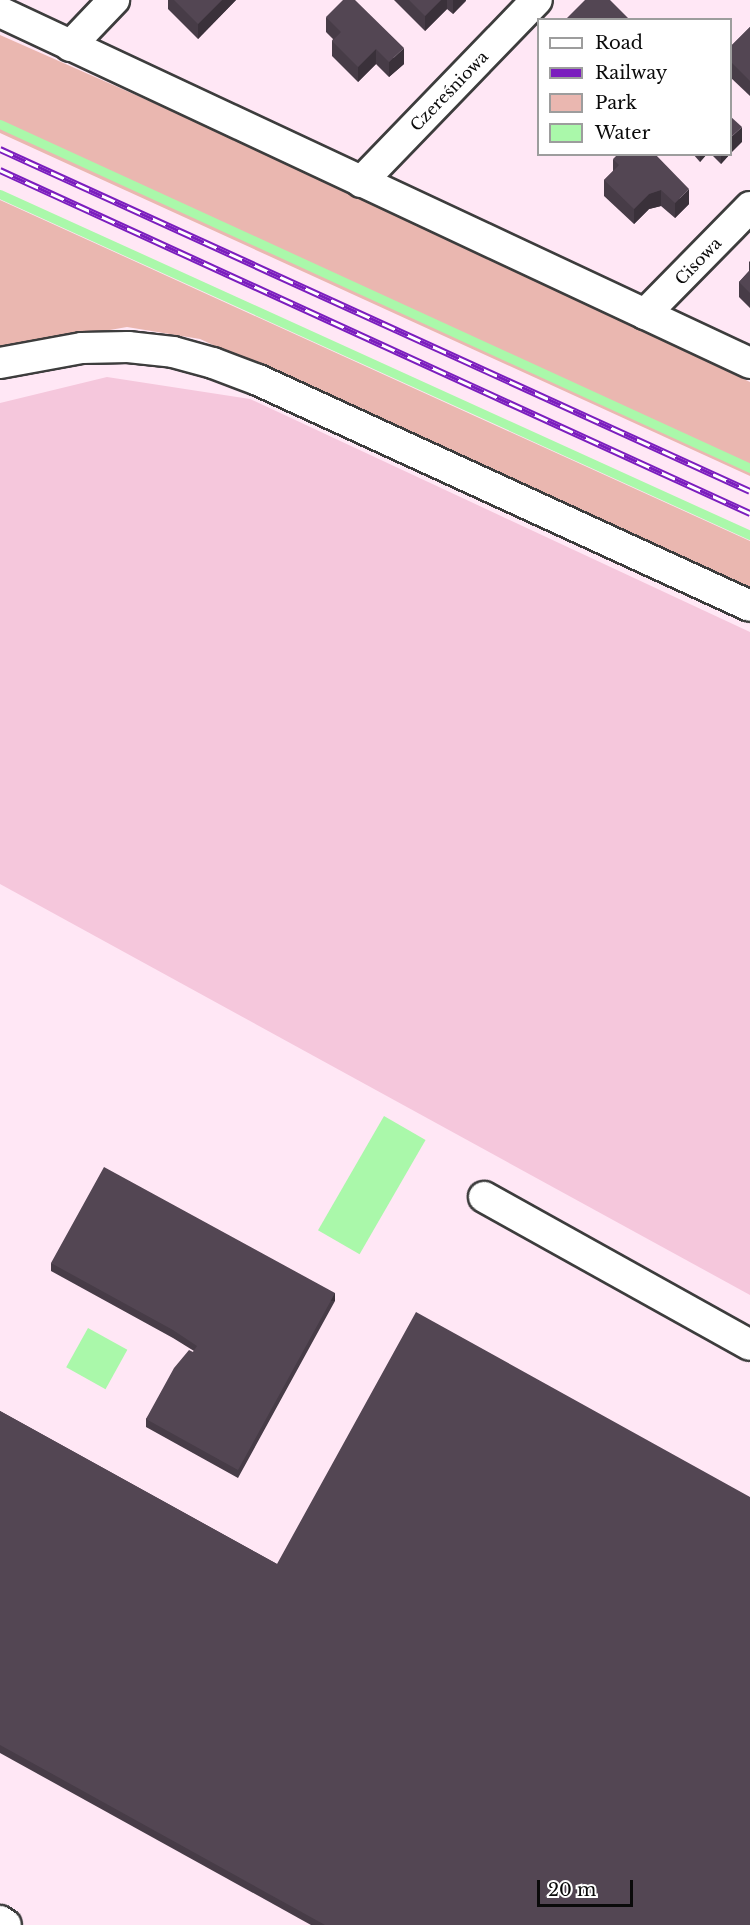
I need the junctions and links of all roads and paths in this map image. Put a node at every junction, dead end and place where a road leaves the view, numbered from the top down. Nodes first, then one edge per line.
1 (114, 0) edge
2 (537, 0) edge
3 (0, 12) edge
4 (70, 46) junction
5 (361, 182) junction
6 (750, 207) edge
7 (645, 314) junction
8 (0, 363) edge
9 (750, 363) edge
10 (750, 606) edge
11 (484, 1197) dead end
12 (750, 1345) edge
13 (0, 1921) edge
14 (6, 1925) edge

1 - 4 street
2 - 5 street, Czereśniowa
3 - 4 street
4 - 5 street
5 - 7 street
6 - 7 street, Cisowa
7 - 9 street
8 - 10 street
11 - 12 street
13 - 14 street

